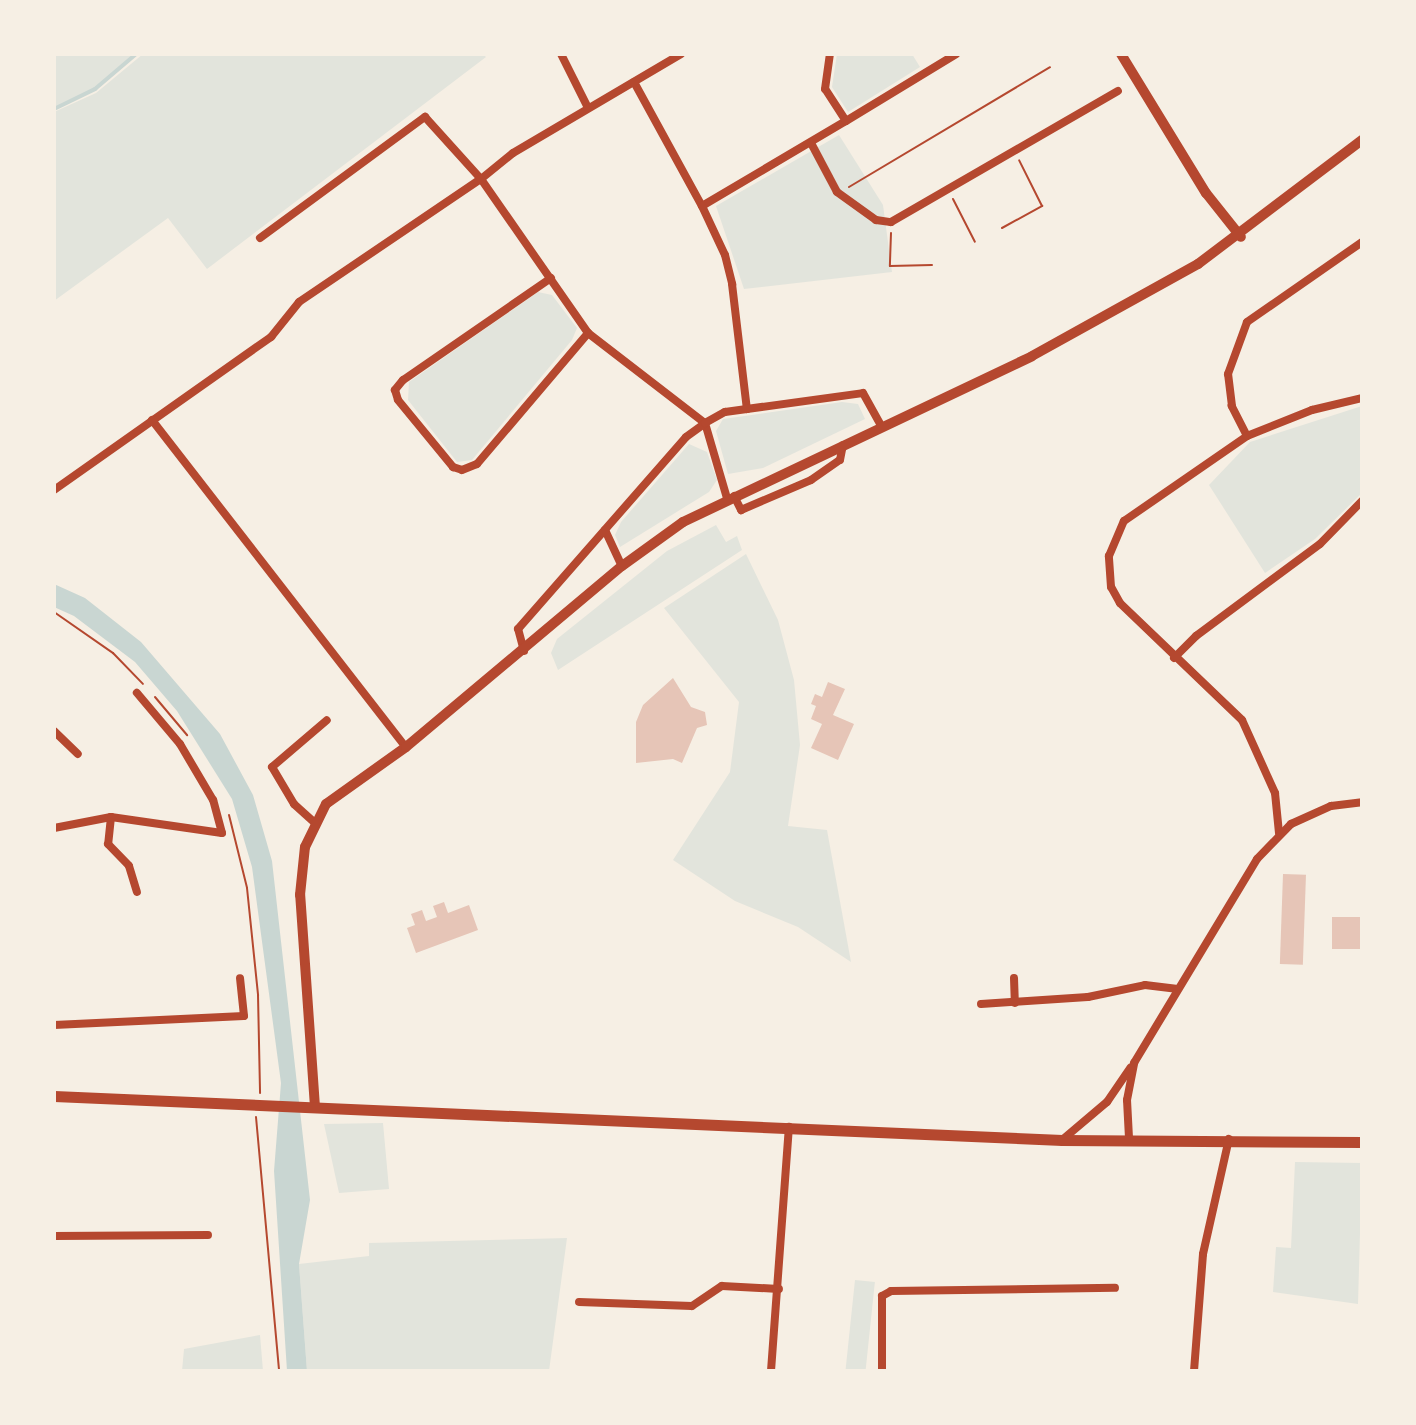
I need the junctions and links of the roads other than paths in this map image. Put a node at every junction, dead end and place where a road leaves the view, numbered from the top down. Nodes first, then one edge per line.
1 (561, 54) edge
2 (681, 54) edge
3 (830, 54) edge
4 (956, 54) edge
5 (1121, 54) edge
6 (634, 82) junction
7 (1118, 91) dead end
8 (588, 108) junction
9 (846, 121) junction
10 (1362, 140) edge
11 (811, 143) junction
12 (481, 179) junction
13 (702, 206) junction
14 (1241, 237) junction
15 (260, 238) dead end
16 (1362, 242) edge
17 (551, 278) junction
18 (588, 333) junction
19 (1362, 398) edge
20 (747, 409) junction
21 (152, 420) junction
22 (705, 423) junction
23 (881, 426) junction
24 (1247, 436) junction
25 (843, 444) junction
26 (54, 490) edge
27 (730, 497) junction
28 (1362, 501) edge
29 (605, 530) junction
30 (622, 566) junction
31 (524, 651) junction
32 (1174, 658) junction
33 (137, 693) dead end
34 (327, 720) dead end
35 (54, 731) edge
36 (406, 747) junction
37 (78, 754) dead end
38 (1362, 802) edge
39 (111, 817) junction
40 (315, 823) junction
41 (54, 828) edge
42 (1279, 833) junction
43 (137, 892) dead end
44 (240, 978) dead end
45 (1014, 978) dead end
46 (1176, 989) junction
47 (1015, 1003) junction
48 (981, 1004) dead end
49 (54, 1025) edge
50 (1134, 1063) junction
51 (54, 1096) edge
52 (315, 1107) junction
53 (789, 1127) junction
54 (1129, 1138) junction
55 (1229, 1139) junction
56 (1062, 1140) junction
57 (1362, 1142) edge
58 (208, 1235) dead end
59 (54, 1236) edge
60 (1115, 1288) dead end
61 (779, 1289) junction
62 (579, 1302) dead end
63 (771, 1371) edge
64 (882, 1371) edge
65 (1194, 1371) edge

1 - 8 street
2 - 6 street
3 - 9 street
4 - 9 street
5 - 14 street
6 - 8 street
6 - 13 street
7 - 11 street
8 - 12 street
9 - 11 street
10 - 14 street
11 - 13 street
12 - 15 street
12 - 17 street
12 - 21 street
13 - 20 street
14 - 23 street
16 - 24 street
17 - 18 street
17 - 18 street
18 - 22 street
19 - 24 street
20 - 22 street
20 - 23 street
21 - 26 street
21 - 36 street
22 - 27 street
22 - 29 street
23 - 25 street
24 - 32 street
25 - 27 street
25 - 27 street
27 - 30 street
28 - 32 street
29 - 30 street
29 - 31 street
30 - 31 street
31 - 36 street
32 - 42 street
33 - 39 street
34 - 40 street
35 - 37 street
36 - 40 street
38 - 42 street
39 - 41 street
39 - 43 street
40 - 52 street
42 - 46 street
44 - 49 street
45 - 47 street
46 - 47 street
46 - 50 street
47 - 48 street
50 - 54 street
50 - 56 street
51 - 52 main road
52 - 53 main road
53 - 56 main road
53 - 61 street
54 - 55 main road
54 - 56 main road
55 - 57 main road
55 - 65 street
58 - 59 street
60 - 64 street
61 - 62 street
61 - 63 street

